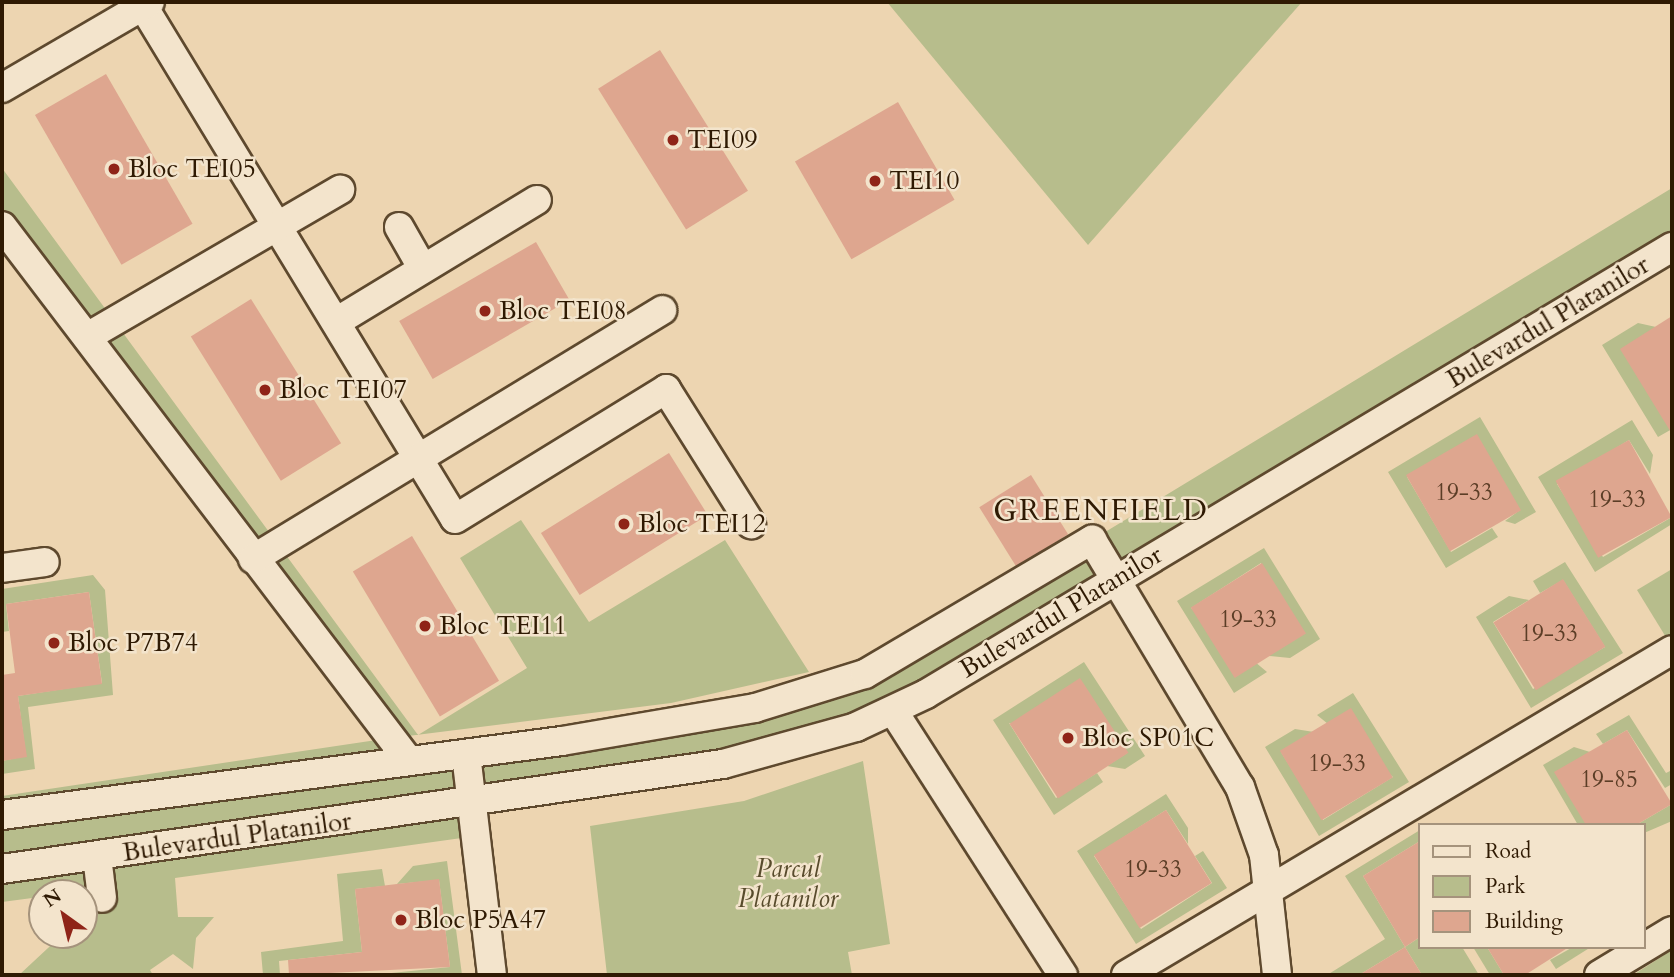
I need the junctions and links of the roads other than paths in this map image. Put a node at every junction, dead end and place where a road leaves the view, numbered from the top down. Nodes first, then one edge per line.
1 (146, 4) edge
2 (2, 89) edge
3 (340, 190) dead end
4 (537, 200) dead end
5 (276, 224) junction
6 (2, 226) edge
7 (399, 227) dead end
8 (1672, 247) edge
9 (424, 269) junction
10 (662, 310) dead end
11 (336, 322) junction
12 (87, 337) junction
13 (419, 460) junction
14 (751, 524) dead end
15 (253, 559) junction
16 (45, 562) dead end
17 (2, 568) edge
18 (1115, 578) junction
19 (1672, 650) edge
20 (894, 712) junction
21 (466, 754) junction
22 (409, 761) junction
23 (471, 804) junction
24 (2, 815) edge
25 (97, 856) junction
26 (2, 869) edge
27 (1267, 893) junction
28 (102, 898) dead end
29 (1672, 931) edge
30 (1646, 947) edge
31 (1642, 949) edge
32 (492, 975) edge
33 (1063, 975) edge
34 (1126, 975) edge
35 (1278, 975) edge
36 (1599, 975) edge

1 - 2 street
1 - 5 street
3 - 5 street
4 - 9 street
5 - 11 street
5 - 12 street
6 - 12 street
7 - 9 street
8 - 18 street, Bulevardul Platanilor
9 - 11 street
10 - 13 street
11 - 13 street
12 - 15 street
13 - 14 street
13 - 15 street
15 - 22 street
16 - 17 street
18 - 20 street, Bulevardul Platanilor
18 - 21 street, Bulevardul Platanilor
18 - 27 street
19 - 27 street
20 - 23 street, Bulevardul Platanilor
20 - 33 street
21 - 22 street, Bulevardul Platanilor
21 - 23 street
22 - 24 street, Bulevardul Platanilor
23 - 25 street, Bulevardul Platanilor
23 - 32 street
25 - 26 street, Bulevardul Platanilor
25 - 28 street
27 - 34 street
27 - 35 street
29 - 30 street
31 - 36 street

